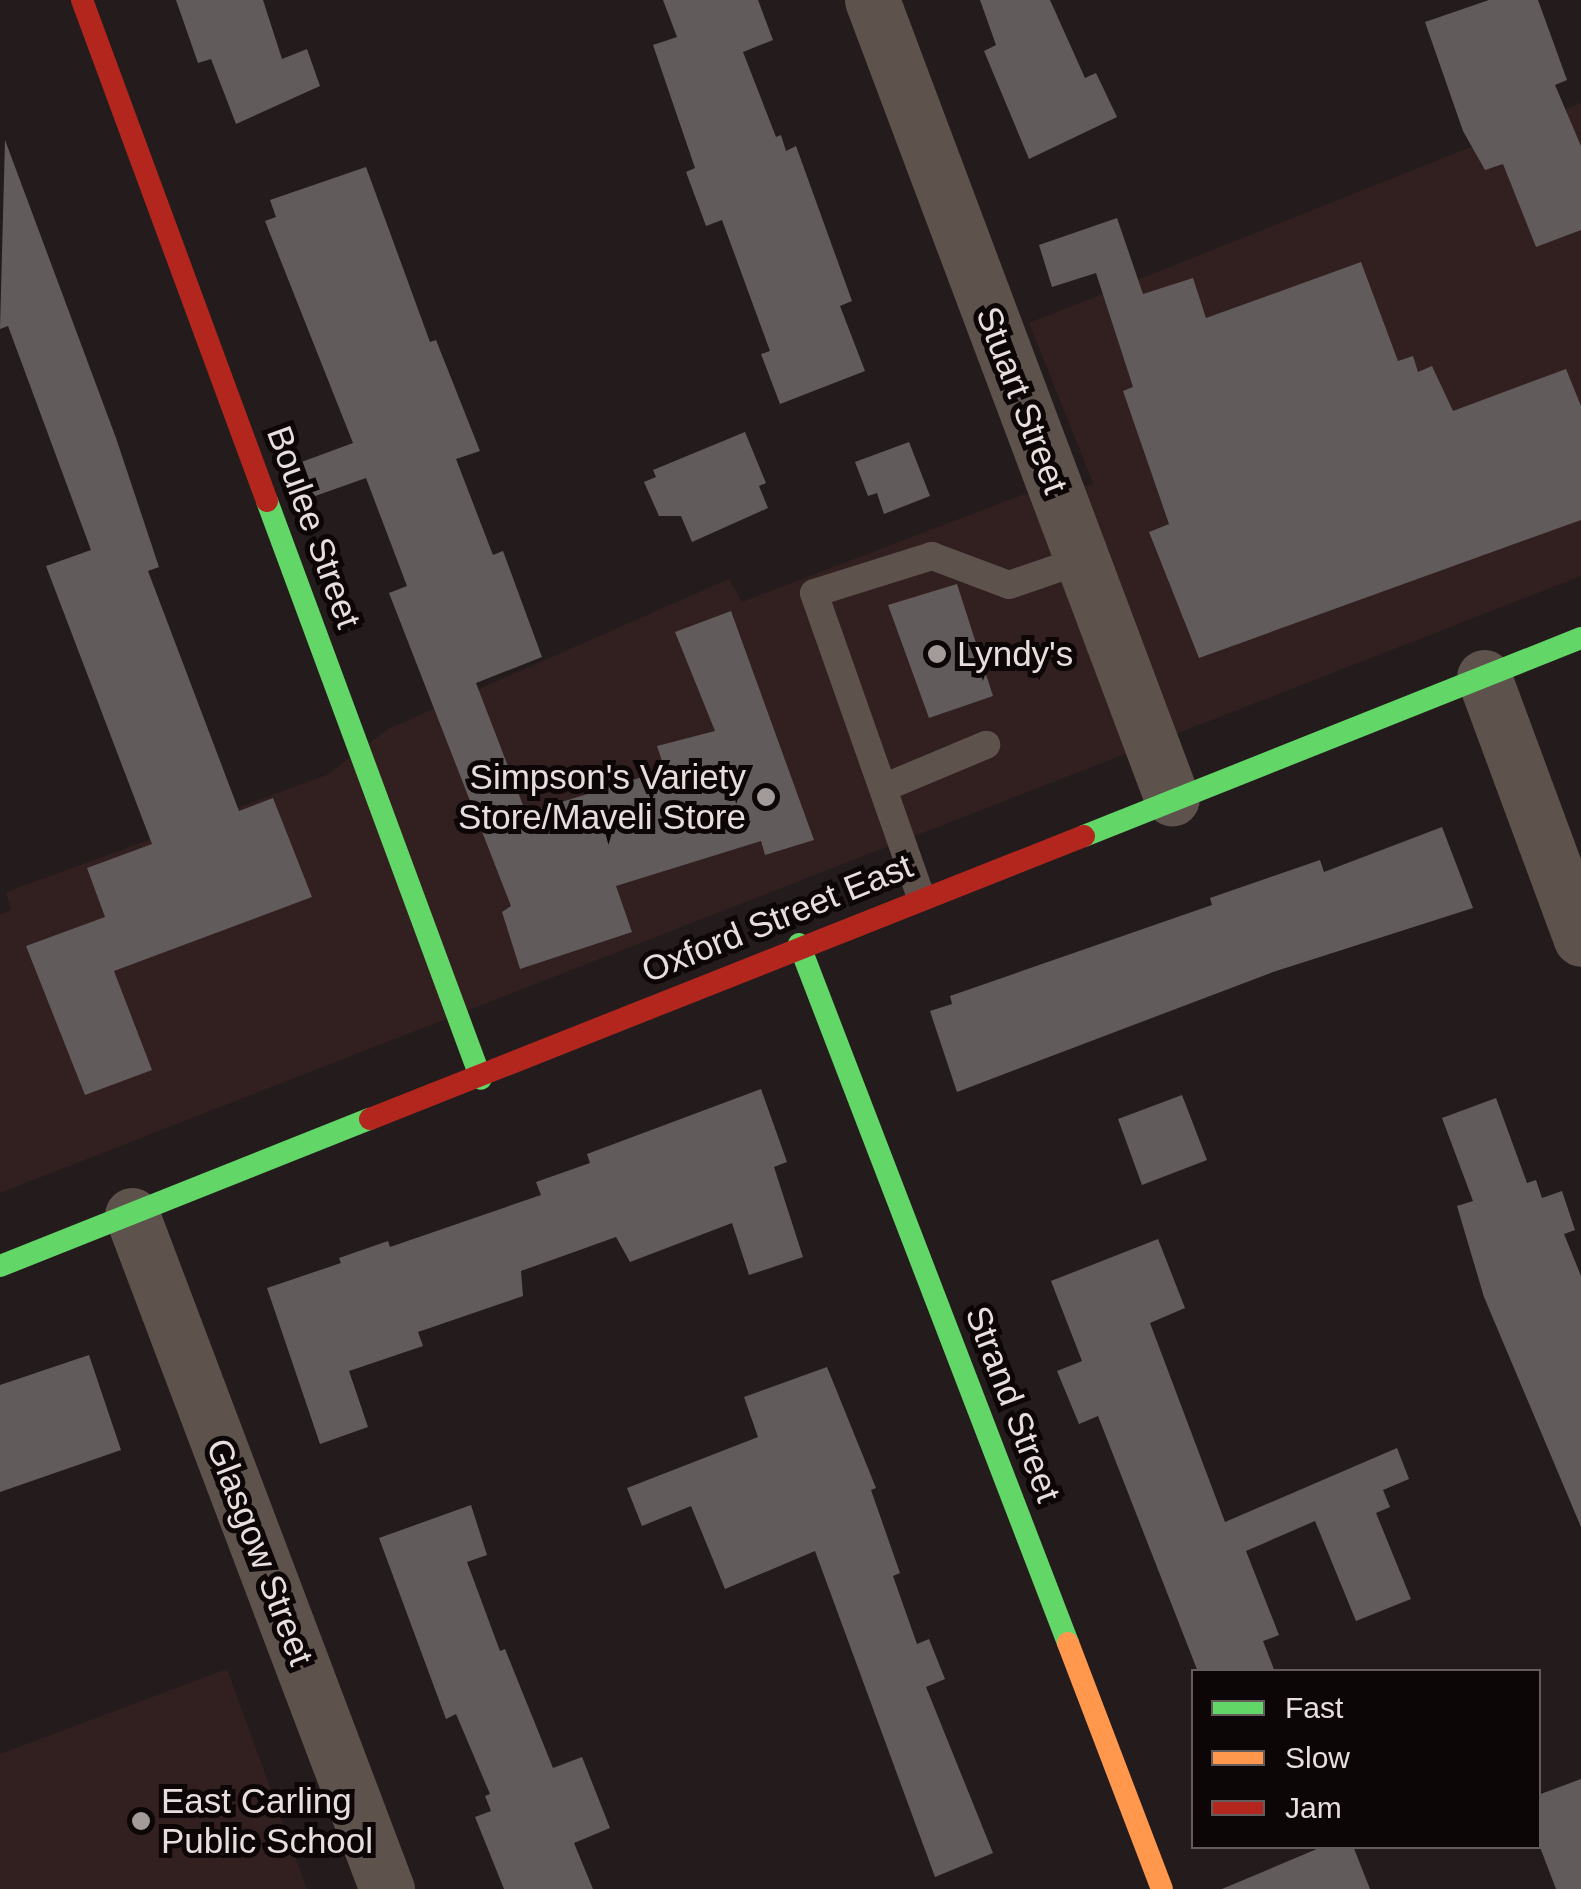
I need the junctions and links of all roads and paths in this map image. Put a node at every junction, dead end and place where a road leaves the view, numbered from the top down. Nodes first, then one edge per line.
1 (82, 0) edge
2 (872, 0) edge
3 (1082, 560) junction
4 (1581, 638) edge
5 (1484, 677) junction
6 (986, 745) dead end
7 (883, 788) junction
8 (1172, 799) junction
9 (921, 897) junction
10 (1581, 940) edge
11 (799, 944) junction
12 (481, 1079) junction
13 (132, 1215) junction
14 (0, 1266) edge
15 (387, 1889) edge
16 (1162, 1889) edge

1 - 12 street, Boulee Street
2 - 3 street, Stuart Street
3 - 7 lane
3 - 8 street, Stuart Street
4 - 5 street, Oxford Street East
5 - 8 street, Oxford Street East
5 - 10 street
6 - 7 lane
7 - 9 lane
8 - 9 street, Oxford Street East
9 - 11 street, Oxford Street East
11 - 12 street, Oxford Street East
11 - 16 street, Strand Street
12 - 13 street, Oxford Street East
13 - 14 street, Oxford Street East
13 - 15 street, Glasgow Street

